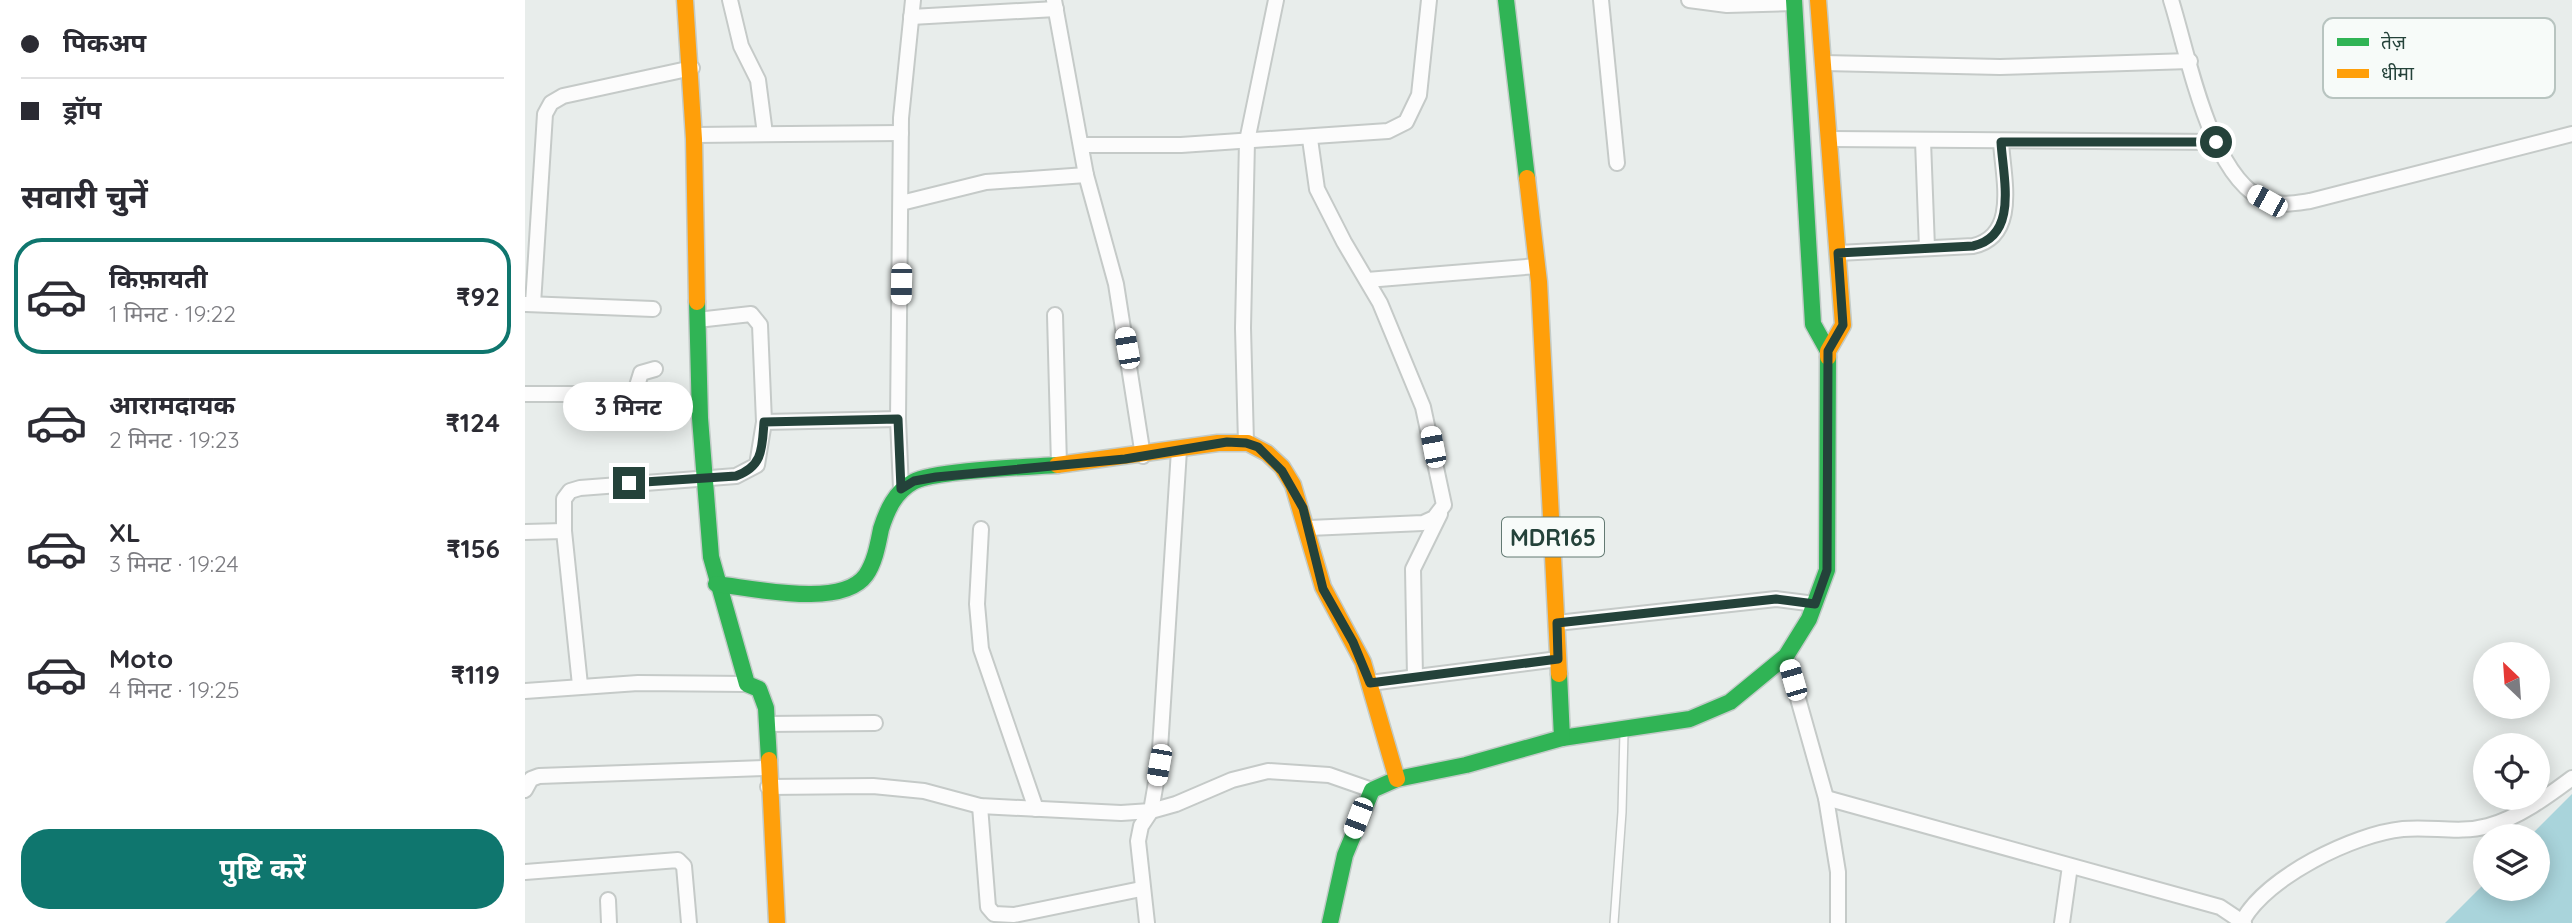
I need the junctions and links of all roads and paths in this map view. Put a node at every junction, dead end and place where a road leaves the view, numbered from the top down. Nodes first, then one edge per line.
1 (685, 0) edge
2 (730, 0) edge
3 (913, 0) edge
4 (1276, 0) edge
5 (1429, 0) edge
6 (1506, 0) edge
7 (1601, 0) edge
8 (1689, 0) edge
9 (1818, 0) edge
10 (2171, 0) edge
11 (1794, 2) edge
12 (1055, 5) edge
13 (911, 17) junction
14 (2190, 61) junction
15 (1824, 63) junction
16 (692, 68) junction
17 (901, 133) junction
18 (765, 134) junction
19 (2572, 134) edge
20 (696, 135) junction
21 (1310, 139) junction
22 (1831, 139) junction
23 (1247, 141) junction
24 (1923, 141) junction
25 (2001, 142) junction
26 (2216, 142) junction
27 (1081, 145) junction
28 (1617, 163) dead end
29 (1086, 175) junction
30 (901, 203) junction
31 (1927, 248) junction
32 (1838, 253) junction
33 (1537, 266) junction
34 (1367, 280) junction
35 (529, 304) edge
36 (653, 309) dead end
37 (1055, 315) dead end
38 (697, 320) junction
39 (1828, 351) junction
40 (655, 369) dead end
41 (525, 394) edge
42 (898, 419) junction
43 (764, 422) junction
44 (1246, 443) junction
45 (1179, 450) junction
46 (1143, 456) junction
47 (1059, 465) junction
48 (703, 477) junction
49 (901, 489) junction
50 (1441, 511) junction
51 (1309, 528) junction
52 (981, 529) dead end
53 (564, 531) junction
54 (525, 532) edge
55 (716, 584) junction
56 (1815, 604) junction
57 (1557, 623) junction
58 (1786, 656) junction
59 (1558, 659) junction
60 (1415, 677) junction
61 (1370, 683) junction
62 (747, 684) junction
63 (580, 685) junction
64 (525, 691) edge
65 (875, 723) dead end
66 (767, 724) junction
67 (1624, 729) junction
68 (1562, 738) junction
69 (767, 768) junction
70 (2572, 778) edge
71 (1397, 779) junction
72 (768, 787) junction
73 (525, 790) edge
74 (1372, 790) junction
75 (1826, 798) junction
76 (981, 806) junction
77 (1036, 808) junction
78 (1151, 811) junction
79 (2070, 866) junction
80 (525, 872) edge
81 (1142, 889) junction
82 (608, 900) dead end
83 (2244, 922) edge
84 (609, 923) edge
85 (689, 923) edge
86 (777, 923) edge
87 (1147, 923) edge
88 (1330, 923) edge
89 (1614, 923) edge
90 (1838, 923) edge
91 (2062, 923) edge

1 - 16 street
2 - 18 street
3 - 13 street
4 - 23 street
5 - 21 street
6 - 33 street, MDR165
7 - 28 street
8 - 11 street
9 - 15 street
10 - 14 street
11 - 39 street
12 - 13 street
12 - 27 street
13 - 17 street
14 - 15 street
14 - 26 street
15 - 22 street
16 - 20 street
16 - 35 street
17 - 18 street
17 - 30 street
18 - 20 street
19 - 26 street
20 - 38 street
21 - 23 street
21 - 34 street
22 - 24 street
22 - 32 street
23 - 27 street
23 - 44 street
24 - 25 street
24 - 31 street
25 - 26 street
25 - 31 street
27 - 29 street
29 - 30 street
29 - 46 street
30 - 42 street
31 - 32 street
32 - 39 street
33 - 34 street
33 - 57 street, MDR165
34 - 50 street
35 - 36 street
37 - 47 street
38 - 43 street
38 - 48 street
39 - 56 street
40 - 41 street
42 - 43 street
42 - 49 street
43 - 48 street
44 - 45 street
44 - 51 street
45 - 46 street
45 - 78 street
46 - 47 street
47 - 49 street
48 - 53 street
48 - 55 street
49 - 55 street
50 - 51 street
50 - 60 street
51 - 61 street
52 - 77 street
53 - 54 street
53 - 63 street
55 - 62 street
56 - 57 street
56 - 58 street
57 - 59 street, MDR165
58 - 67 street
58 - 75 street
59 - 60 street
59 - 68 street, MDR165
60 - 61 street
61 - 71 street
62 - 63 street
62 - 66 street
63 - 64 street
65 - 66 street
66 - 69 street
67 - 68 street
67 - 89 lane
68 - 71 street
69 - 72 street
69 - 73 street
70 - 83 street
71 - 74 street
72 - 76 street
72 - 86 street
74 - 78 street
74 - 88 street
75 - 79 street
75 - 90 street
76 - 77 street
76 - 81 street
77 - 78 street
78 - 81 street
79 - 83 street
79 - 91 street
80 - 85 street
81 - 87 street
82 - 84 street

